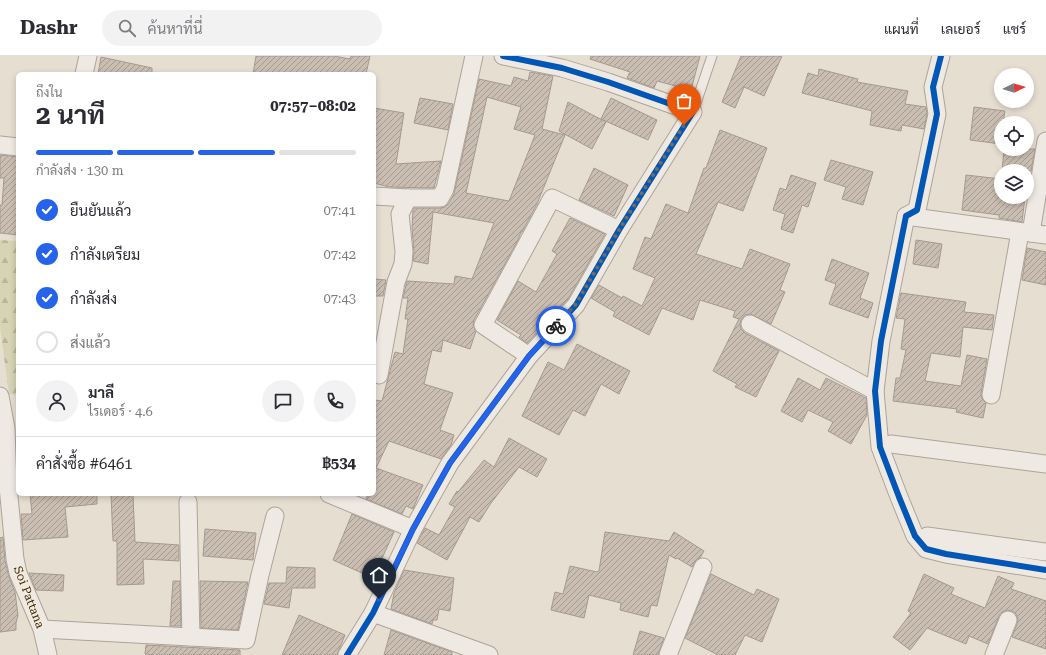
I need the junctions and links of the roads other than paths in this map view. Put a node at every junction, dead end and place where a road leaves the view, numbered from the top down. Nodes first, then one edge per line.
1 (88, 56) edge
2 (474, 56) edge
3 (503, 56) edge
4 (712, 56) edge
5 (941, 56) edge
6 (563, 62) edge
7 (84, 72) edge
8 (693, 112) junction
9 (1046, 141) edge
10 (0, 145) edge
11 (16, 147) edge
12 (376, 196) edge
13 (408, 198) junction
14 (906, 216) junction
15 (619, 230) junction
16 (1032, 233) edge
17 (750, 324) dead end
18 (529, 356) junction
19 (379, 375) dead end
20 (875, 391) junction
21 (991, 395) dead end
22 (0, 396) edge
23 (890, 444) dead end
24 (1046, 464) edge
25 (334, 496) edge
26 (188, 502) dead end
27 (276, 516) dead end
28 (413, 529) junction
29 (926, 536) dead end
30 (1046, 552) edge
31 (703, 567) dead end
32 (1046, 570) edge
33 (373, 612) junction
34 (1008, 620) dead end
35 (42, 629) junction
36 (191, 637) junction
37 (48, 655) edge
38 (347, 655) edge
39 (488, 655) edge
40 (668, 655) edge
41 (994, 655) edge

1 - 7 street
2 - 13 street
3 - 6 street
4 - 8 lane
5 - 14 street
6 - 8 street
8 - 15 street
9 - 16 street
10 - 11 street
12 - 13 street
13 - 19 street
14 - 16 street
14 - 20 street
15 - 18 street
15 - 18 street
16 - 21 street
17 - 20 street
18 - 28 street
20 - 32 street
22 - 35 street, Soi Pattana
23 - 24 street
25 - 28 street
26 - 36 street
27 - 36 street
28 - 33 street
29 - 30 street
31 - 40 street
33 - 38 street
33 - 39 street
34 - 41 street
35 - 36 street
35 - 37 street, Soi Pattana

